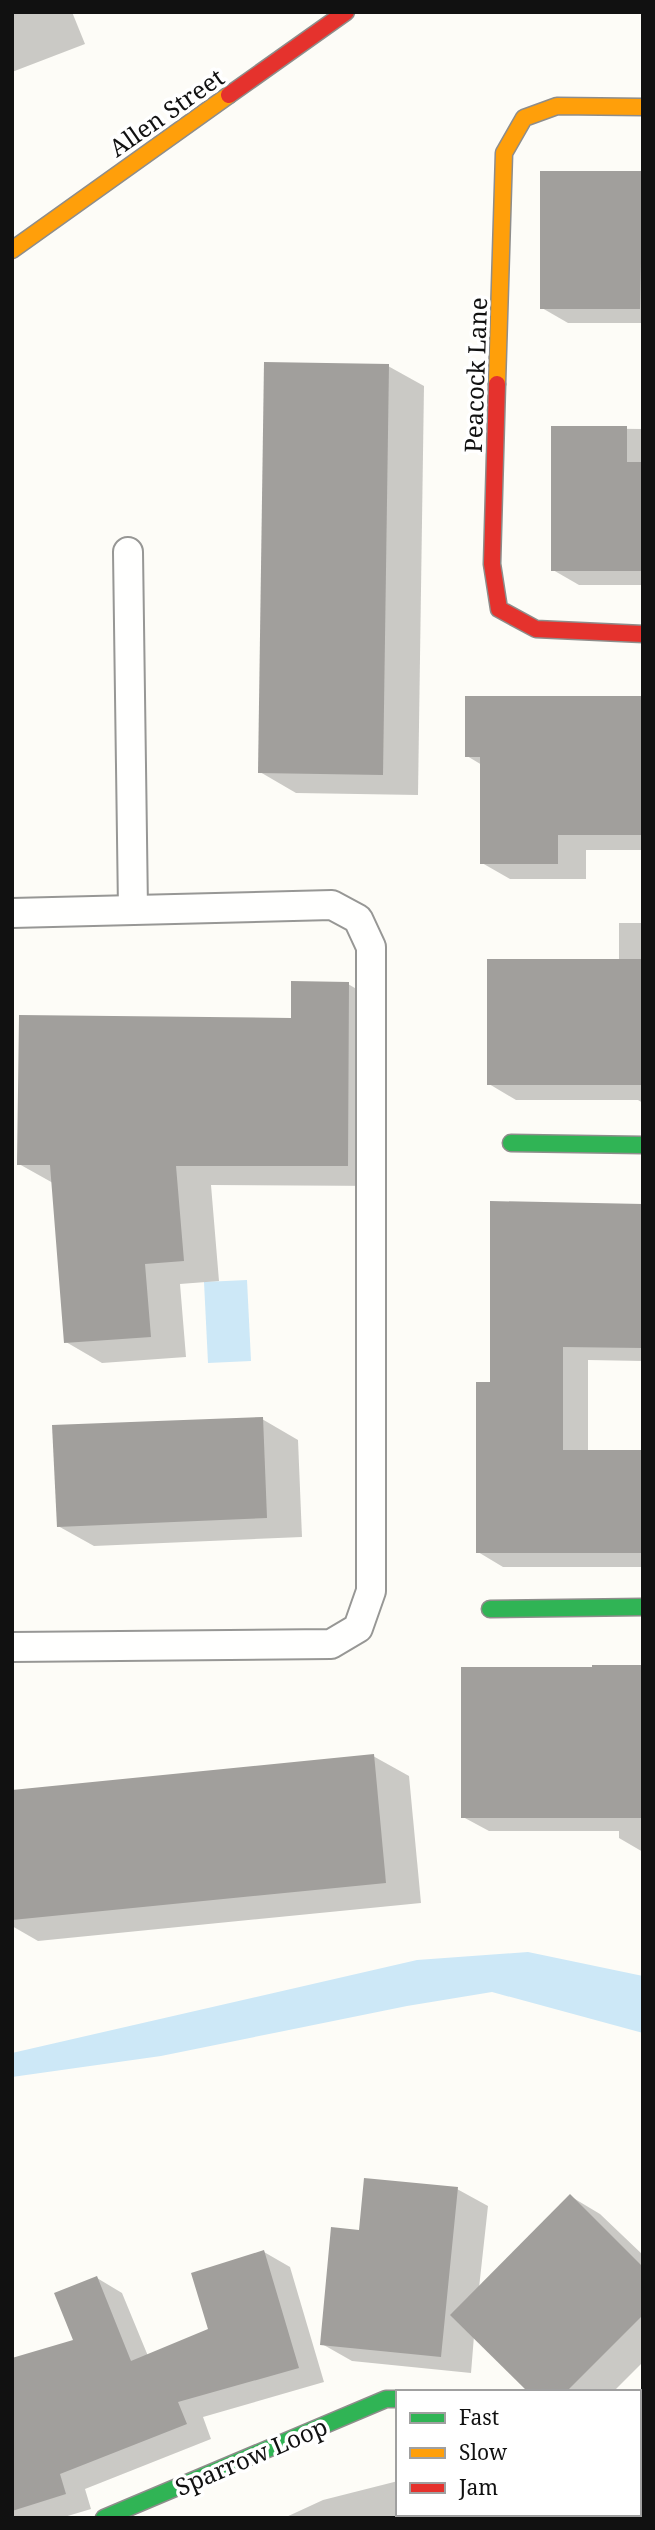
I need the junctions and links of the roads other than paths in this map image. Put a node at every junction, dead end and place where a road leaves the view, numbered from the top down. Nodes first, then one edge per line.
1 (346, 12) edge
2 (643, 107) edge
3 (12, 250) edge
4 (128, 552) dead end
5 (643, 634) edge
6 (133, 909) junction
7 (12, 913) edge
8 (511, 1143) dead end
9 (643, 1145) edge
10 (643, 1607) edge
11 (490, 1609) dead end
12 (12, 1647) edge
13 (396, 2399) edge
14 (104, 2518) edge

1 - 3 street, Allen Street
2 - 5 street, Peacock Lane
4 - 6 lane
6 - 7 lane
6 - 12 lane
8 - 9 street
10 - 11 street
13 - 14 street, Sparrow Loop

